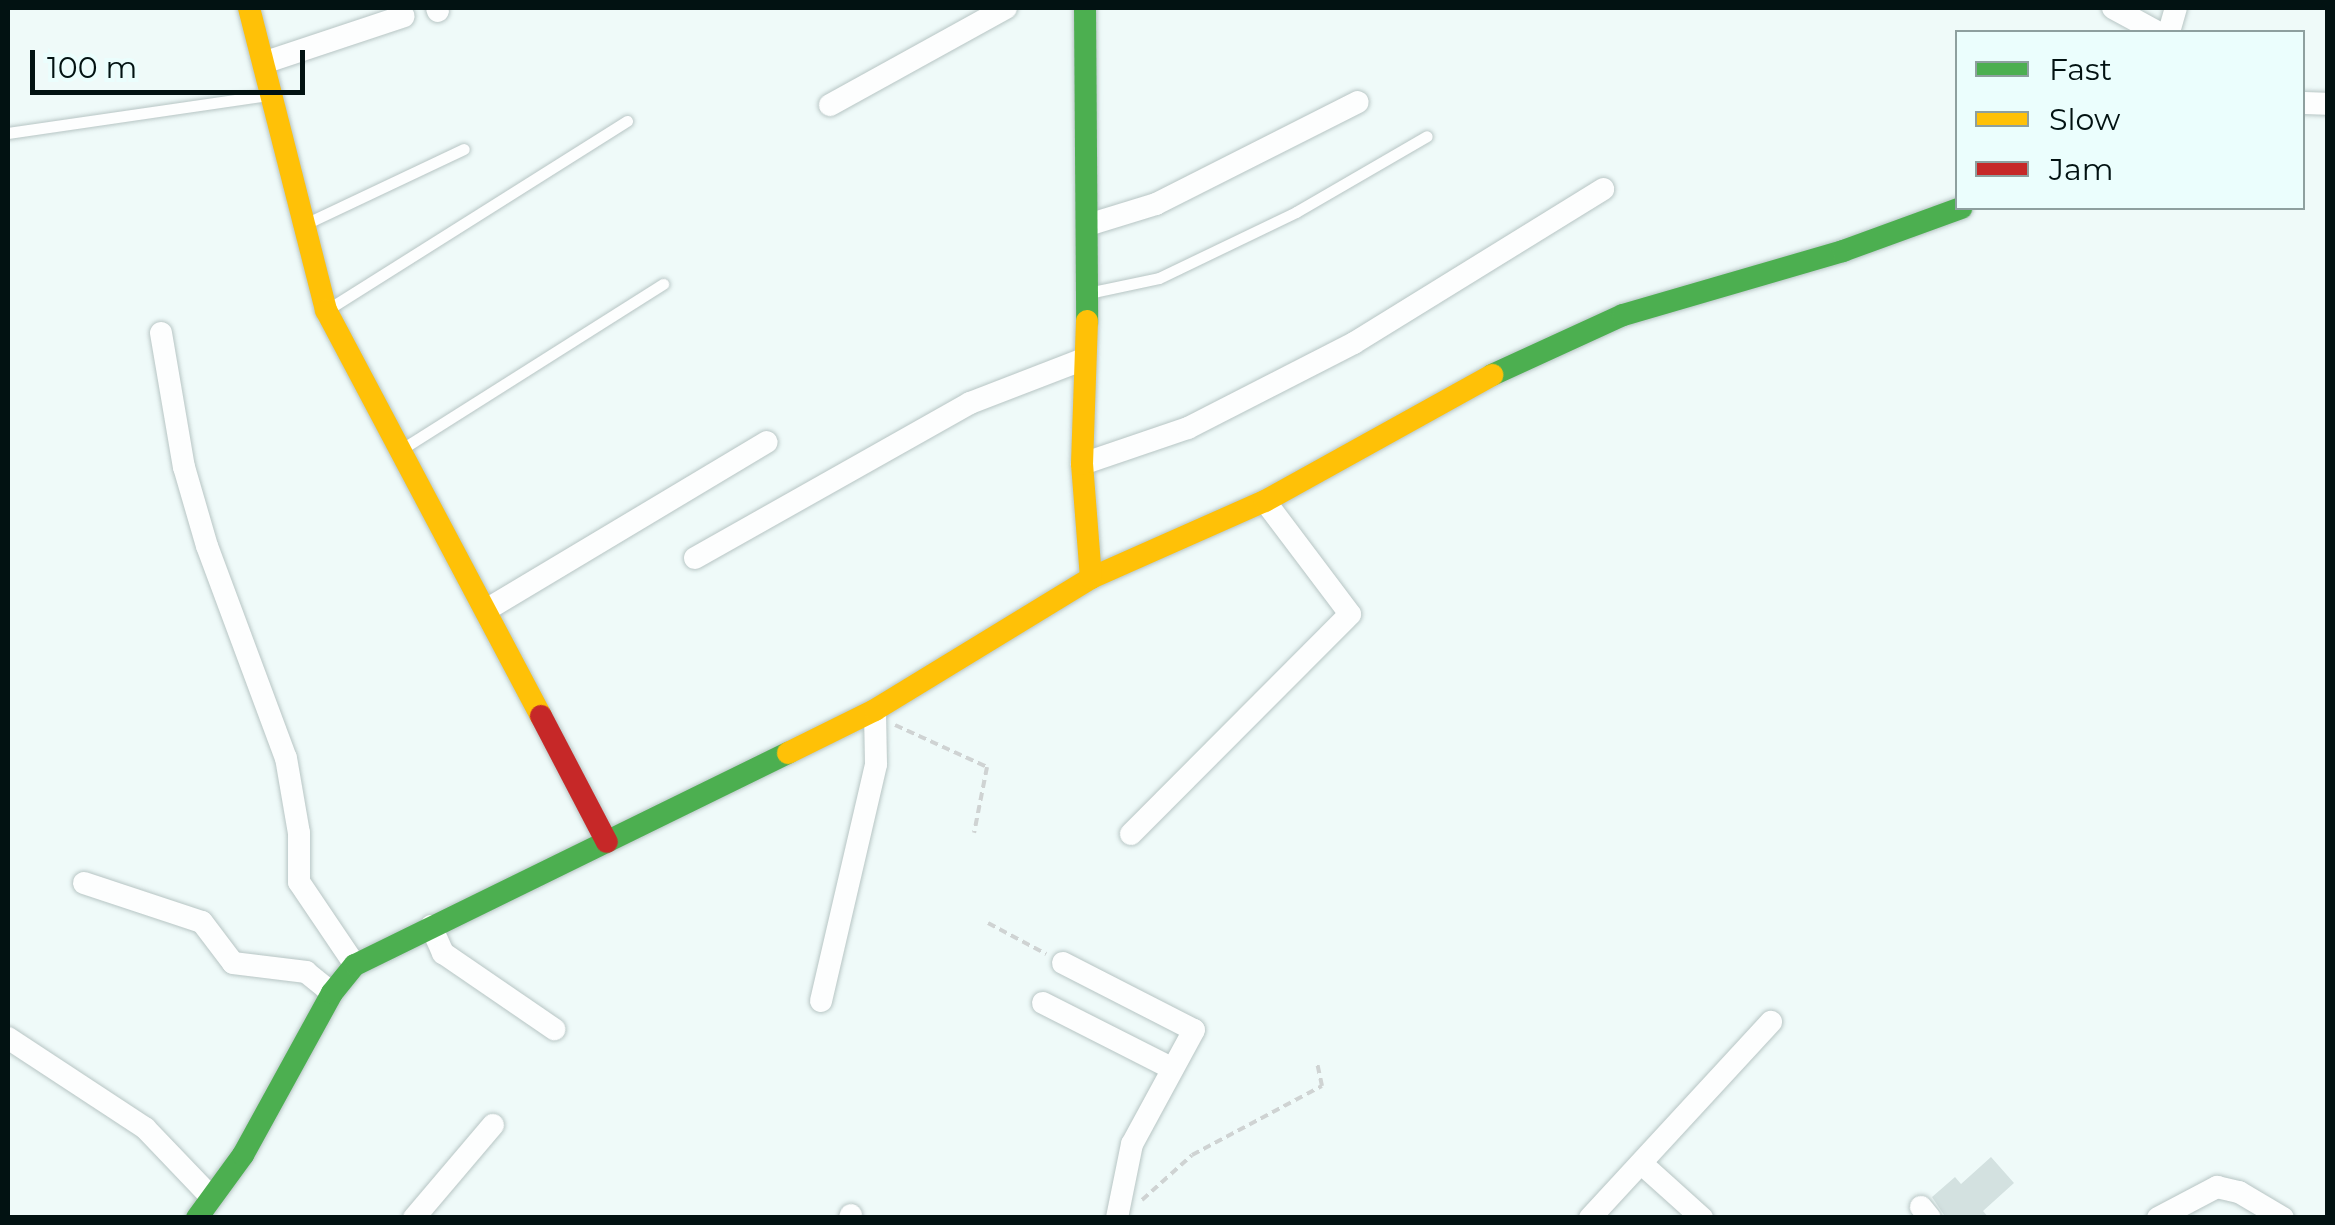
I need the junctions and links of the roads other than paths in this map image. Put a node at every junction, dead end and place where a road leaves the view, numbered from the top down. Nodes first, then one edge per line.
1 (249, 8) edge
2 (1006, 8) edge
3 (1086, 8) edge
4 (2113, 8) edge
5 (404, 16) dead end
6 (2153, 30) edge
7 (266, 62) junction
8 (273, 94) junction
9 (1358, 102) dead end
10 (830, 105) dead end
11 (628, 121) dead end
12 (8, 133) edge
13 (1427, 136) dead end
14 (464, 149) dead end
15 (1603, 189) dead end
16 (1955, 210) edge
17 (1091, 224) junction
18 (300, 227) junction
19 (663, 284) dead end
20 (1087, 294) junction
21 (326, 310) junction
22 (161, 334) dead end
23 (1084, 359) junction
24 (766, 442) dead end
25 (402, 449) junction
26 (1082, 464) junction
27 (1264, 502) junction
28 (695, 558) dead end
29 (1091, 578) junction
30 (486, 610) junction
31 (875, 710) junction
32 (1130, 834) dead end
33 (608, 842) junction
34 (84, 884) dead end
35 (431, 926) junction
36 (1063, 963) road end
37 (355, 964) junction
38 (332, 994) junction
39 (821, 1001) dead end
40 (1042, 1004) dead end
41 (1771, 1022) dead end
42 (554, 1029) dead end
43 (13, 1048) edge
44 (1171, 1068) junction
45 (494, 1125) dead end
46 (1642, 1164) junction
47 (211, 1197) junction
48 (1118, 1215) edge
49 (197, 1218) edge
50 (414, 1218) edge
51 (1590, 1218) edge
52 (1702, 1218) edge
53 (2158, 1218) edge
54 (2282, 1218) edge

1 - 7 street
2 - 10 street
3 - 17 street
4 - 6 street
5 - 7 street
7 - 8 street
8 - 12 lane
8 - 18 street
9 - 17 street
11 - 21 lane
13 - 20 lane
14 - 18 lane
15 - 26 street
16 - 27 street
17 - 20 street
18 - 21 street
19 - 25 lane
20 - 23 street
21 - 25 street
22 - 37 street
23 - 26 street
23 - 28 street
24 - 30 street
25 - 30 street
26 - 29 street
27 - 29 street
27 - 32 street
29 - 31 street
30 - 33 street
31 - 33 street
31 - 39 street
33 - 35 street
34 - 38 street
35 - 37 street
35 - 42 street
36 - 44 street
37 - 38 street
38 - 47 street
40 - 44 street
41 - 46 street
43 - 47 street
44 - 48 street
45 - 50 street
46 - 51 street
46 - 52 street
47 - 49 street
53 - 54 street

